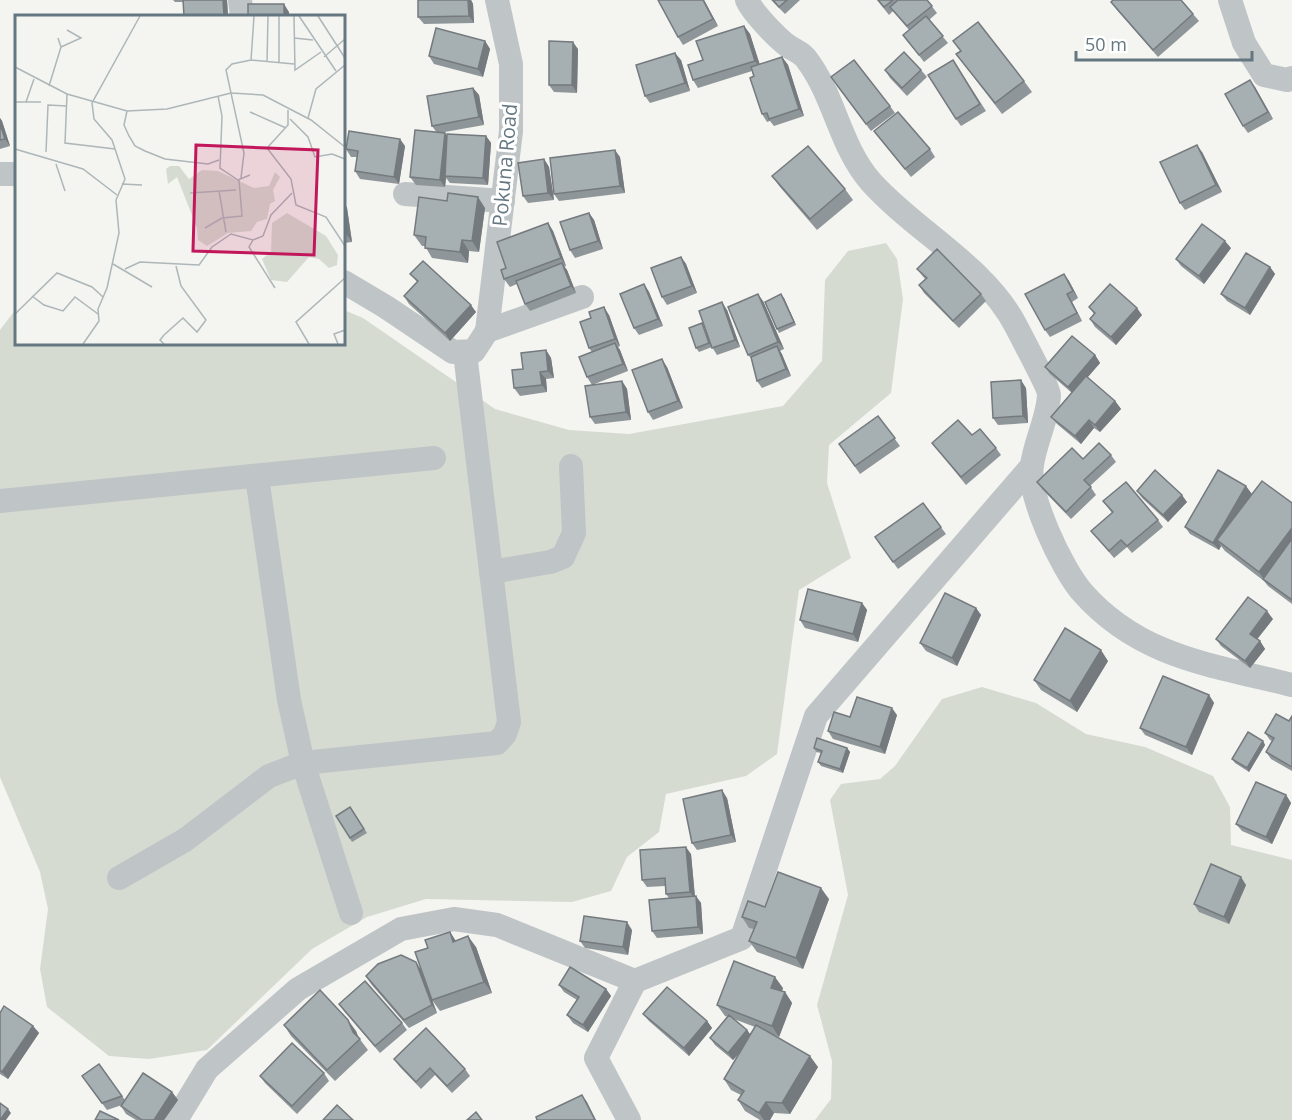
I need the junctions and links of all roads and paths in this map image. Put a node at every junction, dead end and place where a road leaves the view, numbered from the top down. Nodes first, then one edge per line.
1 (240, 0) edge
2 (496, 0) edge
3 (747, 0) edge
4 (1230, 0) edge
5 (242, 15) edge
6 (1292, 78) edge
7 (405, 194) dead end
8 (503, 201) junction
9 (345, 283) edge
10 (582, 297) dead end
11 (487, 331) junction
12 (465, 353) junction
13 (434, 458) dead end
14 (572, 466) dead end
15 (1031, 467) junction
16 (257, 477) junction
17 (0, 501) edge
18 (490, 572) junction
19 (1292, 685) edge
20 (303, 763) junction
21 (119, 878) dead end
22 (351, 913) dead end
23 (635, 981) junction
24 (176, 1120) edge
25 (629, 1120) edge

1 - 5 street
2 - 8 street, Pokuna Road
3 - 15 street
4 - 6 street
7 - 8 street
8 - 11 street, Pokuna Road
9 - 12 street
10 - 11 street
11 - 12 street
12 - 18 street
13 - 16 street
14 - 18 street
15 - 19 street
15 - 23 street
16 - 17 street
16 - 20 street
18 - 20 street
20 - 21 street
20 - 22 street
23 - 24 street
23 - 25 street

